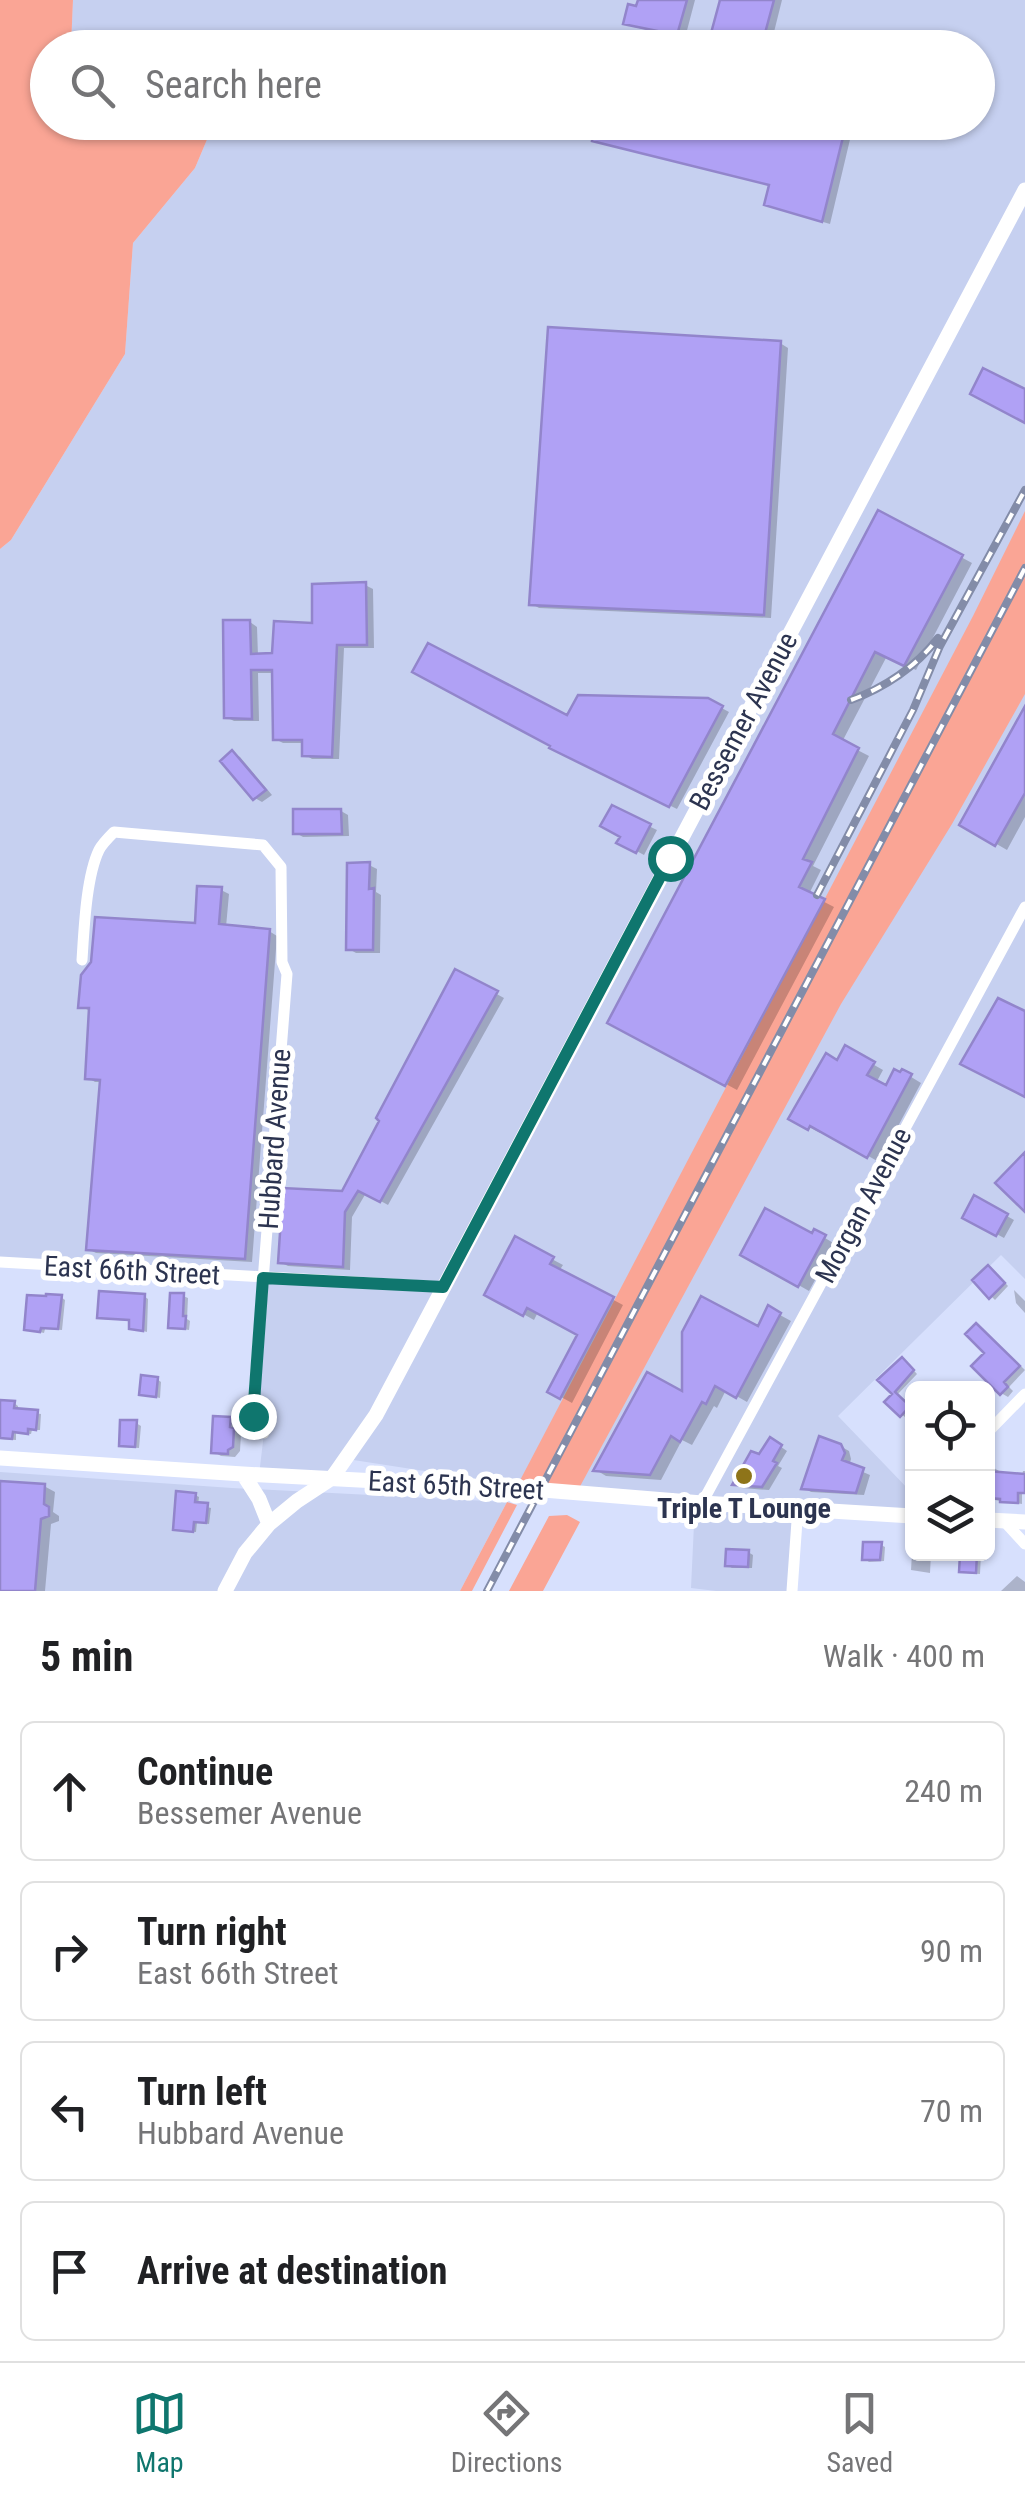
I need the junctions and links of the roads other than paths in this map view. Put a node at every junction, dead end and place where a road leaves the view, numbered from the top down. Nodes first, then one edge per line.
1 (1025, 190) edge
2 (1025, 907) edge
3 (82, 960) dead end
4 (0, 1262) edge
5 (263, 1278) junction
6 (443, 1287) junction
7 (1025, 1394) edge
8 (995, 1425) edge
9 (264, 1433) dead end
10 (0, 1458) edge
11 (243, 1474) junction
12 (332, 1478) junction
13 (702, 1503) junction
14 (798, 1507) junction
15 (905, 1514) edge
16 (996, 1520) edge
17 (1025, 1522) edge
18 (269, 1524) junction
19 (1025, 1544) edge
20 (225, 1591) edge
21 (792, 1591) edge

1 - 6 street, Bessemer Avenue
2 - 13 street, Morgan Avenue
3 - 5 street, Hubbard Avenue
4 - 5 street, East 66th Street
5 - 6 street, East 66th Street
5 - 9 street, Hubbard Avenue
6 - 12 street, Bessemer Avenue
7 - 8 street
10 - 11 street, East 65th Street
11 - 12 street, East 65th Street
11 - 18 street
12 - 13 street, East 65th Street
12 - 18 street, Bessemer Avenue
13 - 14 street, East 65th Street
14 - 15 street, East 65th Street
14 - 21 street
16 - 17 street
16 - 19 street
18 - 20 street, Bessemer Avenue

